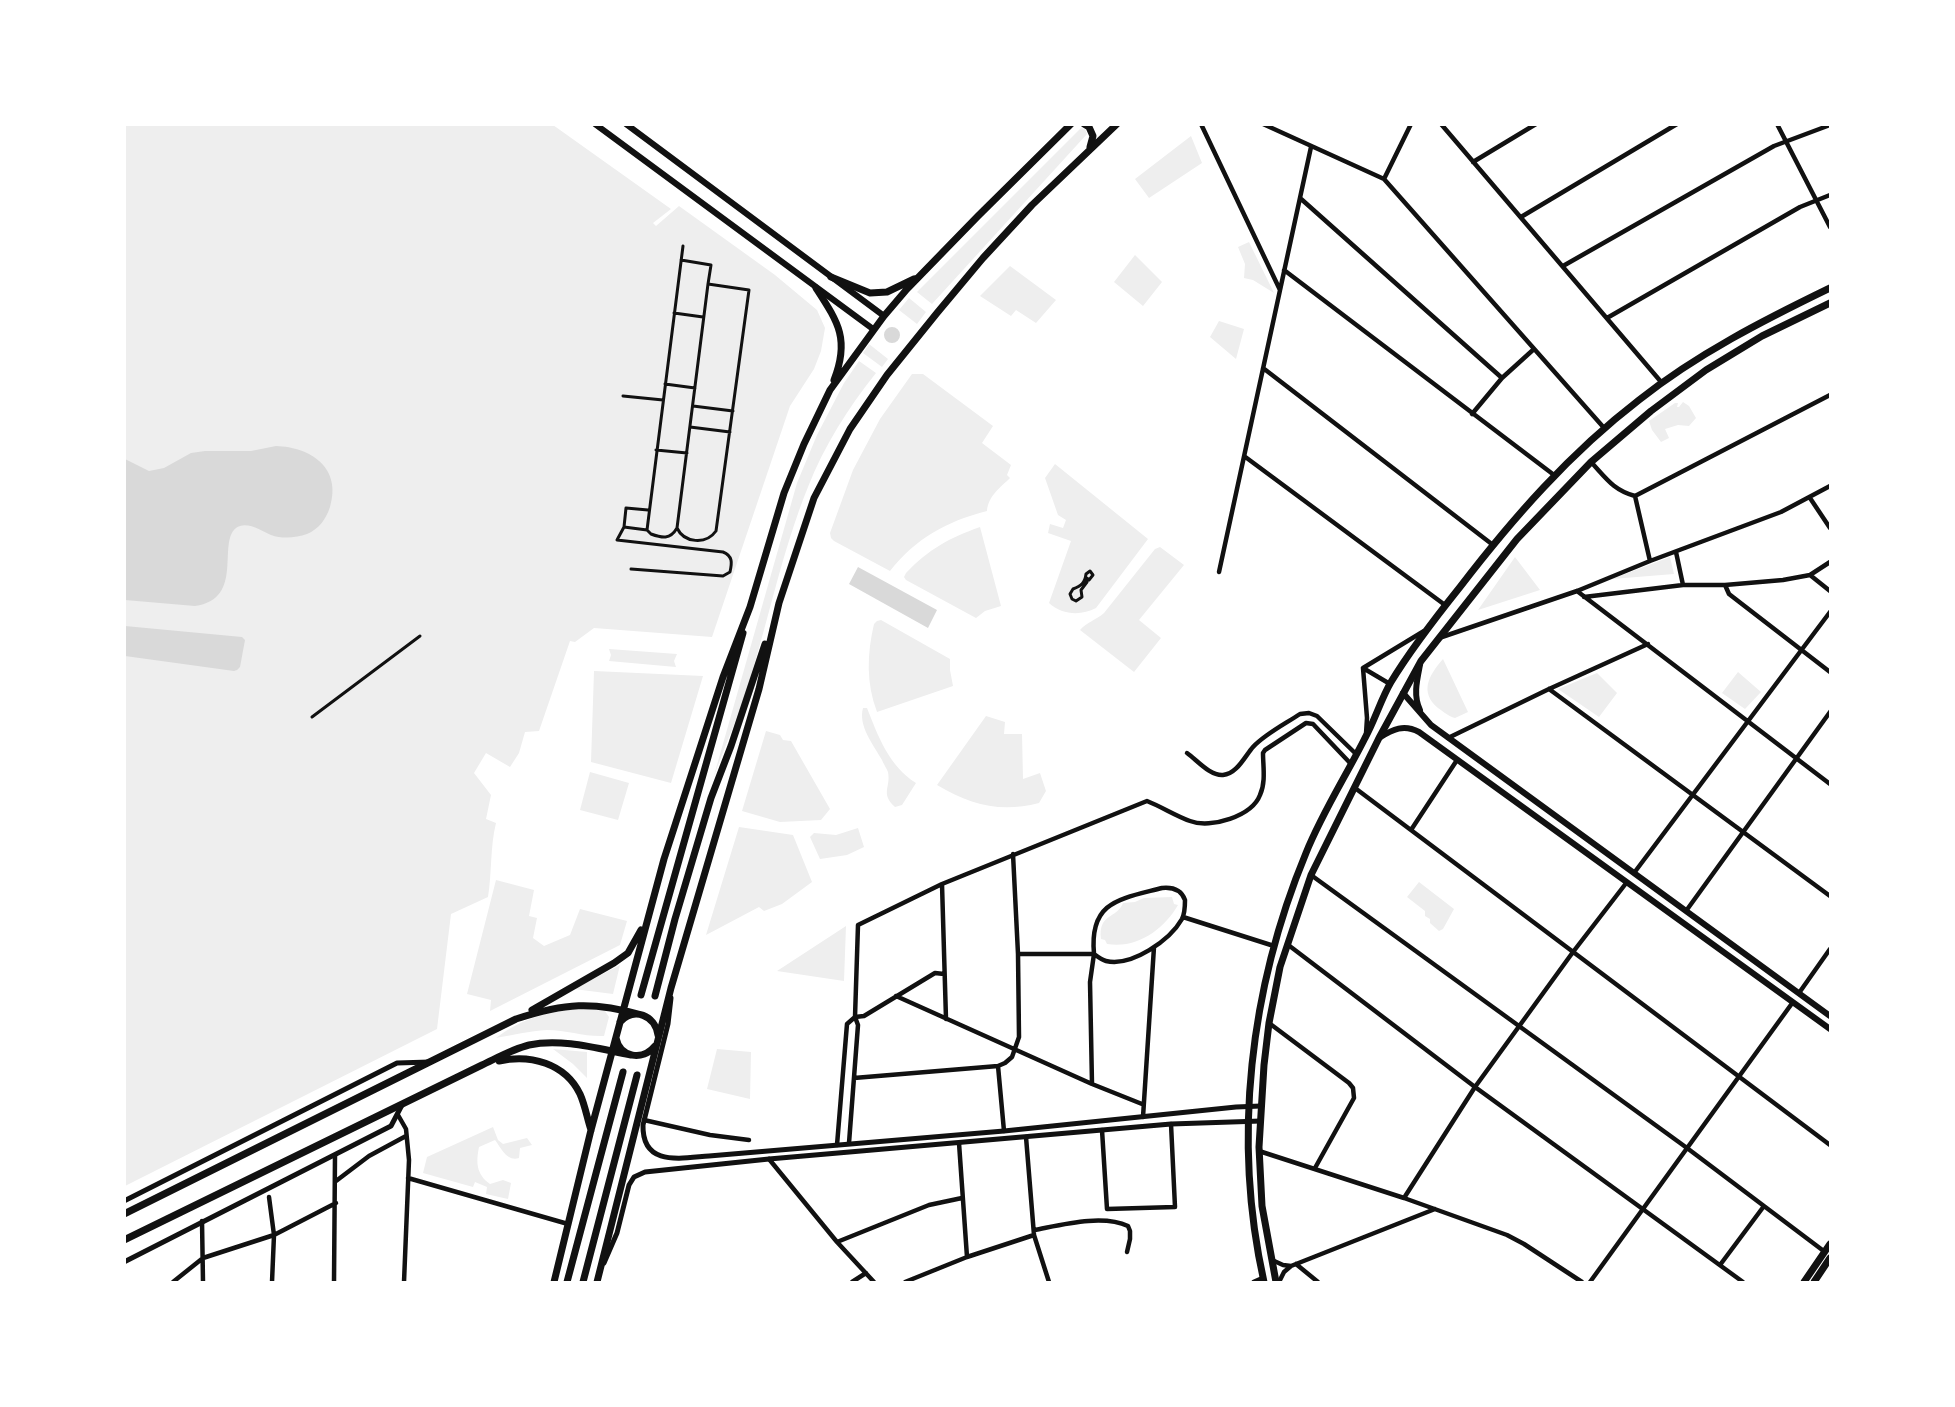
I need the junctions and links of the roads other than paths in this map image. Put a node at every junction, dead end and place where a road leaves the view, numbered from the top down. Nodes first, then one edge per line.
1 (595, 124) edge
2 (626, 124) edge
3 (1084, 124) edge
4 (1117, 124) edge
5 (1202, 124) edge
6 (1263, 124) edge
7 (1411, 124) edge
8 (1441, 124) edge
9 (1536, 124) edge
10 (1677, 124) edge
11 (1777, 124) edge
12 (1830, 125) edge
13 (1070, 126) edge
14 (1786, 141) junction
15 (1311, 147) junction
16 (1089, 149) junction
17 (1473, 162) junction
18 (1384, 179) junction
19 (1830, 195) edge
20 (1300, 198) junction
21 (1816, 200) junction
22 (1521, 217) junction
23 (1830, 227) edge
24 (683, 246) dead end
25 (681, 260) junction
26 (1563, 266) junction
27 (1284, 270) junction
28 (922, 275) junction
29 (831, 277) junction
30 (708, 284) junction
31 (816, 288) junction
32 (1830, 288) edge
33 (1280, 290) junction
34 (1830, 303) edge
35 (674, 313) junction
36 (884, 316) junction
37 (704, 318) junction
38 (1607, 318) junction
39 (873, 329) junction
40 (1534, 350) junction
41 (1263, 368) junction
42 (1502, 378) junction
43 (1662, 383) junction
44 (665, 384) junction
45 (695, 388) junction
46 (830, 390) junction
47 (1830, 395) edge
48 (623, 396) dead end
49 (663, 400) junction
50 (693, 406) junction
51 (733, 411) junction
52 (1472, 414) junction
53 (690, 427) junction
54 (1605, 429) junction
55 (730, 432) junction
56 (657, 450) junction
57 (687, 453) junction
58 (1244, 456) junction
59 (1592, 462) junction
60 (1554, 475) junction
61 (1830, 486) edge
62 (1635, 496) junction
63 (1810, 498) junction
64 (648, 510) junction
65 (624, 527) junction
66 (677, 528) junction
67 (1830, 528) edge
68 (647, 530) junction
69 (1493, 545) junction
70 (1676, 552) junction
71 (1650, 561) junction
72 (1830, 562) edge
73 (631, 569) dead end
74 (1219, 572) dead end
75 (1810, 575) junction
76 (1683, 585) junction
77 (1725, 585) junction
78 (1081, 590) joint
79 (1577, 591) junction
80 (1830, 591) edge
81 (1584, 597) junction
82 (1445, 605) junction
83 (750, 607) junction
84 (1830, 612) edge
85 (775, 615) junction
86 (1429, 628) junction
87 (420, 636) dead end
88 (1437, 638) junction
89 (1648, 644) junction
90 (1802, 650) junction
91 (1421, 661) junction
92 (1364, 668) junction
93 (1830, 672) edge
94 (1390, 684) junction
95 (1550, 688) junction
96 (1403, 693) junction
97 (1830, 712) edge
98 (312, 717) dead end
99 (1749, 720) junction
100 (1431, 725) junction
101 (1365, 737) junction
102 (1380, 738) junction
103 (1448, 738) junction
104 (1463, 749) junction
105 (1187, 753) dead end
106 (1356, 754) junction
107 (1797, 758) junction
108 (1457, 759) junction
109 (1351, 764) junction
110 (1830, 783) edge
111 (1355, 788) junction
112 (1692, 795) junction
113 (1568, 825) junction
114 (1411, 831) junction
115 (1743, 831) junction
116 (1561, 834) junction
117 (1013, 854) junction
118 (1634, 873) junction
119 (1311, 875) junction
120 (1627, 882) junction
121 (942, 884) junction
122 (1830, 896) edge
123 (1686, 911) junction
124 (1183, 917) junction
125 (646, 920) junction
126 (1287, 944) junction
127 (1274, 946) junction
128 (1154, 947) junction
129 (1830, 949) edge
130 (1573, 952) junction
131 (1018, 954) junction
132 (1094, 954) junction
133 (944, 974) junction
134 (671, 988) junction
135 (1799, 993) junction
136 (641, 994) dead end
137 (655, 996) dead end
138 (896, 996) junction
139 (1793, 1002) junction
140 (623, 1010) junction
141 (642, 1015) junction
142 (1830, 1016) edge
143 (855, 1017) junction
144 (516, 1019) junction
145 (946, 1019) junction
146 (1269, 1023) junction
147 (619, 1024) junction
148 (1519, 1025) junction
149 (1830, 1029) edge
150 (616, 1036) junction
151 (657, 1040) junction
152 (1016, 1050) junction
153 (612, 1052) junction
154 (631, 1055) junction
155 (431, 1062) junction
156 (482, 1065) junction
157 (998, 1066) junction
158 (623, 1072) dead end
159 (637, 1075) dead end
160 (1739, 1077) junction
161 (854, 1078) junction
162 (1092, 1084) junction
163 (1475, 1087) junction
164 (1142, 1104) junction
165 (402, 1105) junction
166 (1249, 1106) junction
167 (1261, 1106) junction
168 (398, 1115) junction
169 (1143, 1117) junction
170 (644, 1120) junction
171 (1248, 1120) junction
172 (1261, 1121) junction
173 (1171, 1124) junction
174 (591, 1130) junction
175 (1101, 1130) junction
176 (1004, 1131) junction
177 (406, 1136) junction
178 (1026, 1137) junction
179 (749, 1140) dead end
180 (849, 1143) junction
181 (959, 1143) junction
182 (837, 1144) junction
183 (1830, 1145) edge
184 (1686, 1148) junction
185 (1259, 1151) junction
186 (334, 1155) junction
187 (769, 1159) junction
188 (1315, 1168) junction
189 (408, 1178) junction
190 (336, 1181) junction
191 (269, 1197) dead end
192 (962, 1198) junction
193 (1404, 1198) junction
194 (124, 1201) edge
195 (336, 1203) junction
196 (1764, 1206) junction
197 (1435, 1209) junction
198 (1643, 1209) junction
199 (124, 1214) edge
200 (202, 1221) junction
201 (568, 1224) junction
202 (1034, 1233) junction
203 (273, 1235) junction
204 (124, 1240) edge
205 (837, 1242) junction
206 (1830, 1244) edge
207 (1127, 1252) dead end
208 (967, 1257) junction
209 (203, 1258) junction
210 (1829, 1258) edge
211 (1272, 1260) junction
212 (124, 1262) edge
213 (1293, 1265) junction
214 (1720, 1265) junction
215 (866, 1273) junction
216 (599, 1274) junction
217 (1263, 1280) edge
218 (173, 1282) edge
219 (203, 1282) edge
220 (272, 1282) edge
221 (334, 1282) edge
222 (404, 1282) edge
223 (554, 1282) edge
224 (567, 1282) edge
225 (584, 1282) edge
226 (597, 1282) edge
227 (852, 1282) edge
228 (874, 1282) edge
229 (905, 1282) edge
230 (1048, 1282) edge
231 (1254, 1282) edge
232 (1277, 1282) edge
233 (1318, 1282) edge
234 (1582, 1282) edge
235 (1590, 1282) edge
236 (1743, 1282) edge
237 (1804, 1282) edge
238 (1814, 1282) edge

1 - 31 main road
2 - 29 main road
3 - 16 main road
4 - 16 main road
5 - 33 street
6 - 15 street
7 - 18 street
8 - 17 street
9 - 17 street
10 - 22 street
11 - 14 street
12 - 14 street
13 - 28 main road
14 - 21 street
14 - 26 street
15 - 18 street
15 - 20 street
16 - 85 main road
17 - 22 street
18 - 40 street
19 - 21 street
20 - 27 street
20 - 42 street
21 - 23 street
21 - 38 street
22 - 26 street
24 - 25 street
25 - 30 street
25 - 35 street
26 - 38 street
27 - 33 street
27 - 52 street
28 - 29 main road
28 - 36 main road
29 - 36 main road
30 - 37 street
30 - 51 street
31 - 39 main road
31 - 46 main road
32 - 43 main road
33 - 41 street
34 - 59 main road
35 - 37 street
35 - 44 street
36 - 39 main road
37 - 45 street
38 - 43 street
39 - 46 main road
40 - 42 street
40 - 54 street
41 - 58 street
41 - 69 street
42 - 52 street
43 - 54 main road
44 - 45 street
44 - 49 street
45 - 50 street
46 - 83 main road
47 - 62 street
48 - 49 street
49 - 56 street
50 - 51 street
50 - 53 street
51 - 55 street
52 - 60 street
53 - 55 street
53 - 57 street
54 - 60 main road
55 - 66 street
56 - 57 street
56 - 64 street
57 - 66 street
58 - 74 street
58 - 82 street
59 - 62 street
59 - 88 main road
60 - 69 main road
61 - 63 street
62 - 71 street
63 - 67 street
63 - 70 street
64 - 65 street
64 - 68 street
65 - 68 street
65 - 73 street
66 - 68 street
69 - 82 main road
70 - 71 street
70 - 76 street
71 - 79 street
72 - 75 street
75 - 77 street
75 - 80 street
76 - 77 street
76 - 81 street
77 - 90 street
78 - 78 street
79 - 81 street
79 - 88 street
81 - 89 street
82 - 86 main road
83 - 125 main road
83 - 136 main road
84 - 90 street
85 - 134 main road
85 - 137 main road
86 - 92 street
86 - 94 main road
87 - 98 street
88 - 91 main road
89 - 95 street
89 - 99 street
90 - 93 street
90 - 99 street
91 - 96 main road
91 - 100 main road
92 - 94 street
92 - 101 street
94 - 96 main road
94 - 101 main road
95 - 103 street
95 - 112 street
96 - 100 main road
96 - 102 main road
97 - 107 street
99 - 107 street
99 - 112 street
100 - 103 main road
101 - 106 main road
102 - 108 main road
102 - 111 main road
103 - 104 main road
104 - 108 main road
104 - 113 main road
105 - 106 street
106 - 109 main road
107 - 110 street
107 - 115 street
108 - 114 street
108 - 116 main road
109 - 117 street
109 - 127 main road
111 - 114 street
111 - 119 main road
112 - 115 street
112 - 118 street
113 - 116 main road
113 - 118 main road
114 - 130 street
115 - 122 street
115 - 123 street
116 - 120 main road
117 - 121 street
117 - 131 street
118 - 120 main road
118 - 123 main road
119 - 126 main road
119 - 148 street
120 - 130 street
120 - 139 main road
121 - 133 street
121 - 143 street
123 - 135 main road
124 - 127 street
124 - 128 street
124 - 132 street
125 - 140 main road
125 - 144 main road
126 - 146 main road
126 - 163 street
127 - 166 main road
128 - 132 street
128 - 164 street
129 - 135 street
130 - 148 street
130 - 160 street
131 - 132 street
131 - 152 street
132 - 162 street
133 - 138 street
133 - 145 street
134 - 151 main road
134 - 170 street
135 - 142 main road
138 - 143 street
138 - 145 street
139 - 149 main road
139 - 160 street
140 - 141 main road
140 - 144 main road
140 - 147 main road
141 - 147 main road
141 - 151 main road
143 - 161 street
143 - 182 street
144 - 155 main road
145 - 152 street
146 - 167 main road
146 - 188 street
147 - 150 main road
148 - 163 street
148 - 184 street
150 - 153 main road
150 - 154 main road
151 - 154 main road
151 - 216 main road
152 - 157 street
152 - 162 street
153 - 154 main road
153 - 156 main road
153 - 174 main road
155 - 194 street
155 - 199 main road
156 - 165 main road
156 - 174 main road
157 - 161 street
157 - 176 street
158 - 224 main road
159 - 225 main road
160 - 183 street
160 - 184 street
161 - 180 street
162 - 164 street
163 - 193 street
163 - 198 street
164 - 169 street
165 - 168 street
165 - 204 main road
166 - 167 street
166 - 169 street
166 - 171 main road
167 - 172 main road
168 - 177 street
168 - 186 street
169 - 176 street
170 - 179 street
170 - 182 street
171 - 172 street
171 - 173 street
171 - 217 main road
172 - 185 main road
173 - 175 street
173 - 175 street
174 - 201 main road
175 - 178 street
176 - 180 street
177 - 189 street
177 - 190 street
178 - 181 street
178 - 202 street
180 - 182 street
181 - 187 street
181 - 192 street
184 - 196 street
184 - 198 street
185 - 188 street
185 - 211 main road
186 - 190 street
186 - 200 street
187 - 205 street
187 - 216 street
188 - 193 street
189 - 201 street
189 - 222 street
190 - 195 street
191 - 203 street
192 - 205 street
192 - 208 street
193 - 197 street
195 - 203 street
195 - 221 street
196 - 210 street
196 - 214 street
197 - 213 street
197 - 234 street
198 - 214 street
198 - 235 street
200 - 209 street
200 - 212 street
201 - 223 main road
202 - 207 street
202 - 208 street
202 - 230 street
203 - 209 street
203 - 220 street
205 - 215 street
206 - 210 main road
208 - 229 street
209 - 218 street
209 - 219 street
210 - 237 main road
210 - 238 main road
211 - 213 street
211 - 232 main road
213 - 232 street
213 - 233 street
214 - 236 street
215 - 227 street
215 - 228 street
216 - 226 main road
217 - 231 street

